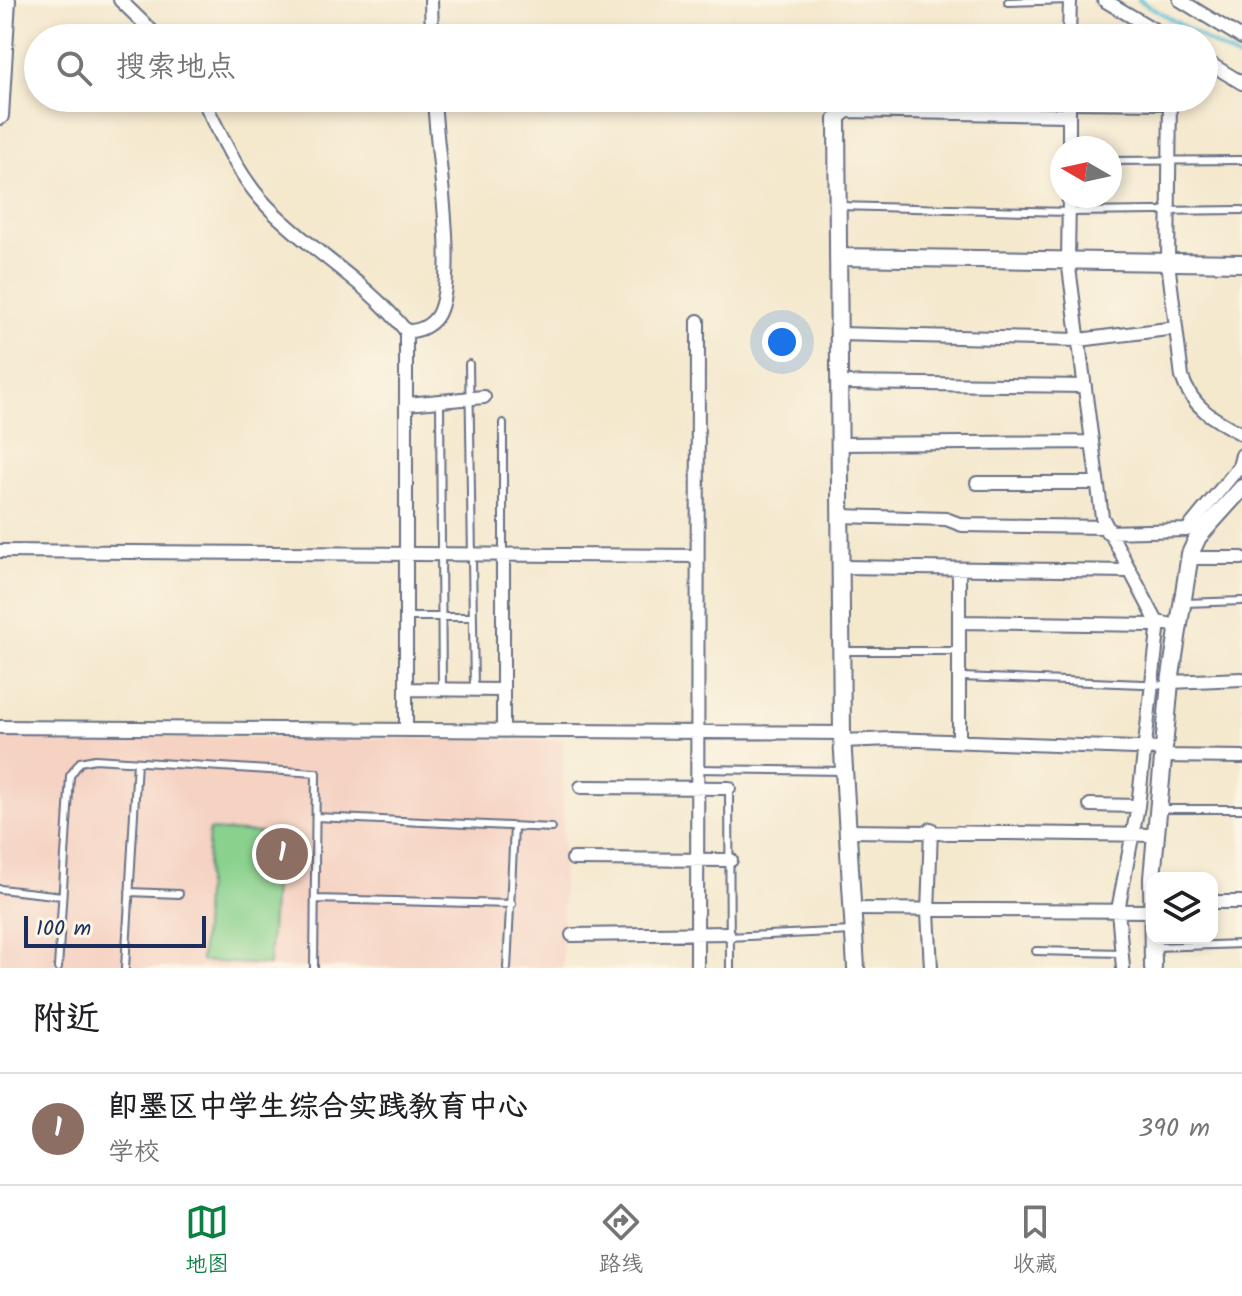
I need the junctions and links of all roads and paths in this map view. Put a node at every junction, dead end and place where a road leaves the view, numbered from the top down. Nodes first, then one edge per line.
1 (7, 0) edge
2 (120, 0) edge
3 (431, 0) edge
4 (1070, 0) edge
5 (1104, 0) edge
6 (1180, 0) edge
7 (1008, 2) edge
8 (145, 24) edge
9 (432, 24) edge
10 (1069, 24) edge
11 (1144, 24) edge
12 (1242, 38) edge
13 (1218, 68) edge
14 (1242, 83) edge
15 (209, 112) edge
16 (435, 112) edge
17 (846, 112) edge
18 (1069, 112) edge
19 (1170, 112) edge
20 (0, 116) edge
21 (837, 119) joint
22 (1069, 136) edge
23 (1169, 160) junction
24 (1242, 160) edge
25 (1122, 161) edge
26 (838, 206) junction
27 (1069, 208) edge
28 (1169, 209) junction
29 (1242, 210) edge
30 (1069, 212) junction
31 (838, 257) junction
32 (1068, 260) junction
33 (1168, 262) junction
34 (1242, 263) edge
35 (698, 321) dead end
36 (1176, 328) junction
37 (406, 331) junction
38 (839, 334) junction
39 (1079, 340) junction
40 (469, 364) dead end
41 (839, 383) junction
42 (1085, 386) junction
43 (484, 397) dead end
44 (469, 398) junction
45 (440, 401) junction
46 (407, 404) junction
47 (503, 423) dead end
48 (1242, 434) edge
49 (1092, 442) junction
50 (840, 444) junction
51 (1242, 455) edge
52 (977, 483) dead end
53 (1097, 483) junction
54 (1242, 488) edge
55 (840, 516) junction
56 (1106, 530) junction
57 (0, 551) edge
58 (408, 553) junction
59 (441, 553) junction
60 (472, 554) junction
61 (503, 554) junction
62 (697, 556) junction
63 (1189, 558) junction
64 (1242, 558) edge
65 (841, 567) junction
66 (959, 570) junction
67 (1129, 571) junction
68 (1242, 601) edge
69 (1181, 603) junction
70 (407, 617) junction
71 (441, 617) junction
72 (473, 617) junction
73 (960, 622) junction
74 (1165, 623) junction
75 (841, 651) junction
76 (961, 651) junction
77 (961, 677) junction
78 (1242, 679) edge
79 (1162, 684) junction
80 (406, 689) junction
81 (442, 690) junction
82 (501, 690) junction
83 (474, 691) junction
84 (0, 727) edge
85 (406, 730) junction
86 (503, 730) junction
87 (695, 732) junction
88 (842, 737) junction
89 (959, 741) junction
90 (1154, 750) junction
91 (1242, 757) edge
92 (137, 762) junction
93 (695, 769) junction
94 (844, 771) junction
95 (581, 787) dead end
96 (696, 788) junction
97 (729, 788) joint
98 (1090, 805) dead end
99 (1138, 806) junction
100 (1157, 808) junction
101 (1242, 809) edge
102 (316, 817) junction
103 (514, 827) junction
104 (552, 828) dead end
105 (931, 829) junction
106 (848, 831) junction
107 (1143, 834) junction
108 (573, 859) dead end
109 (696, 860) junction
110 (731, 860) junction
111 (1151, 872) edge
112 (0, 889) edge
113 (129, 892) junction
114 (179, 894) dead end
115 (62, 896) junction
116 (315, 899) junction
117 (1218, 902) edge
118 (1242, 902) edge
119 (512, 904) junction
120 (1146, 907) edge
121 (928, 908) junction
122 (853, 909) junction
123 (1118, 910) junction
124 (854, 931) junction
125 (697, 933) junction
126 (572, 935) dead end
127 (728, 935) junction
128 (1151, 944) edge
129 (1242, 944) edge
130 (1151, 947) junction
131 (1036, 951) dead end
132 (1122, 953) junction
133 (58, 968) edge
134 (125, 968) edge
135 (314, 968) edge
136 (507, 968) edge
137 (697, 968) edge
138 (730, 968) edge
139 (856, 968) edge
140 (931, 968) edge
141 (1123, 968) edge
142 (1153, 968) edge

1 - 20 street
2 - 8 street
3 - 9 street
4 - 7 lane
4 - 10 street
5 - 11 street
6 - 12 street
13 - 14 street
15 - 37 street
16 - 37 street
17 - 21 street
18 - 22 street
19 - 23 street
21 - 26 street
23 - 24 lane
23 - 25 lane
23 - 28 street
26 - 30 lane
26 - 31 street
27 - 30 street
28 - 29 lane
28 - 30 lane
28 - 33 street
30 - 32 street
31 - 32 street
31 - 38 street
32 - 33 street
32 - 39 street
33 - 34 street
33 - 36 street
35 - 62 street
36 - 39 street
36 - 48 street
37 - 46 street
38 - 39 street
38 - 41 street
39 - 42 street
40 - 44 lane
41 - 42 street
41 - 50 street
42 - 49 street
43 - 44 street
44 - 45 street
44 - 60 lane
45 - 46 street
45 - 59 lane
46 - 58 street
47 - 61 lane
49 - 50 street
49 - 53 street
50 - 55 street
51 - 56 street
52 - 53 street
53 - 56 street
54 - 63 street
55 - 56 street
55 - 65 street
56 - 67 street
57 - 58 street
58 - 59 street
58 - 70 street
59 - 60 street
59 - 71 lane
60 - 61 street
60 - 72 lane
61 - 62 street
61 - 82 street
62 - 87 street
63 - 64 street
63 - 69 street
65 - 66 street
65 - 75 street
66 - 67 street
66 - 73 street
67 - 74 street
68 - 69 lane
69 - 74 street
70 - 71 lane
70 - 80 street
71 - 72 lane
71 - 81 lane
72 - 83 lane
73 - 74 street
73 - 76 street
74 - 79 street
75 - 76 lane
75 - 88 street
76 - 77 street
77 - 79 lane
77 - 89 street
78 - 79 street
79 - 90 street
80 - 81 street
80 - 85 street
81 - 83 street
82 - 83 street
82 - 86 street
84 - 85 street
85 - 86 street
86 - 87 street
87 - 88 street
87 - 93 street
88 - 89 street
88 - 94 street
89 - 90 street
90 - 91 street
90 - 99 street
90 - 100 street
92 - 102 lane
92 - 113 lane
92 - 115 lane
93 - 94 lane
93 - 96 street
94 - 106 street
95 - 96 street
96 - 97 street
96 - 109 street
97 - 110 lane
98 - 99 street
99 - 107 street
100 - 101 lane
100 - 107 street
102 - 103 lane
102 - 116 lane
103 - 104 lane
103 - 119 lane
105 - 106 street
105 - 107 street
105 - 121 street
106 - 122 street
107 - 111 street
107 - 123 street
108 - 109 street
109 - 110 street
109 - 125 street
110 - 127 lane
112 - 115 lane
113 - 114 lane
113 - 134 lane
115 - 133 lane
116 - 119 lane
116 - 135 lane
117 - 118 street
119 - 136 lane
120 - 123 street
121 - 122 street
121 - 123 street
121 - 140 street
122 - 124 street
123 - 132 street
124 - 127 lane
124 - 139 street
125 - 126 street
125 - 127 street
125 - 137 street
127 - 138 lane
128 - 130 street
129 - 130 lane
130 - 142 street
131 - 132 lane
132 - 141 street

